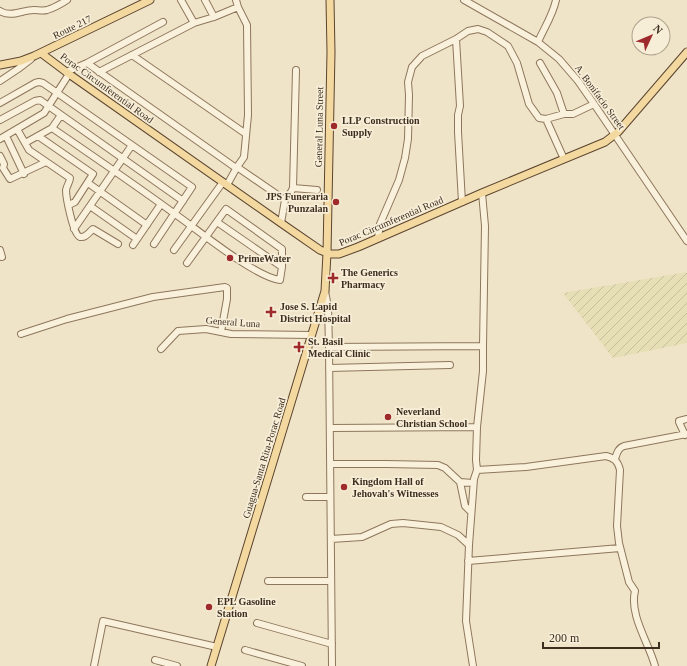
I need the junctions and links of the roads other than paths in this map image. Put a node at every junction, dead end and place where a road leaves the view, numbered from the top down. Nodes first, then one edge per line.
1 (67, 0) edge
2 (150, 0) edge
3 (181, 0) edge
4 (206, 0) edge
5 (236, 0) edge
6 (330, 0) edge
7 (464, 0) edge
8 (556, 0) edge
9 (238, 7) junction
10 (0, 11) edge
11 (214, 17) junction
12 (163, 22) dead end
13 (194, 23) junction
14 (456, 39) junction
15 (538, 42) junction
16 (687, 52) edge
17 (38, 54) junction
18 (132, 55) junction
19 (87, 63) junction
20 (540, 63) dead end
21 (0, 65) edge
22 (296, 70) dead end
23 (100, 72) junction
24 (68, 73) junction
25 (0, 81) edge
26 (58, 93) junction
27 (0, 103) edge
28 (594, 104) junction
29 (49, 105) junction
30 (564, 114) junction
31 (61, 115) junction
32 (546, 119) junction
33 (0, 120) edge
34 (52, 128) junction
35 (17, 129) junction
36 (246, 134) junction
37 (615, 134) junction
38 (38, 136) junction
39 (3, 137) edge
40 (25, 143) junction
41 (132, 145) junction
42 (0, 156) edge
43 (123, 159) junction
44 (564, 159) junction
45 (46, 162) junction
46 (236, 167) junction
47 (115, 171) junction
48 (24, 174) junction
49 (88, 183) junction
50 (225, 183) junction
51 (293, 188) junction
52 (317, 190) dead end
53 (100, 192) junction
54 (482, 193) junction
55 (285, 200) junction
56 (183, 201) junction
57 (462, 202) junction
58 (161, 204) junction
59 (69, 205) junction
60 (90, 206) junction
61 (174, 213) junction
62 (217, 222) junction
63 (281, 223) junction
64 (147, 225) junction
65 (192, 226) junction
66 (74, 229) junction
67 (206, 237) junction
68 (378, 238) junction
69 (137, 239) junction
70 (687, 240) edge
71 (118, 244) dead end
72 (154, 244) dead end
73 (133, 245) dead end
74 (0, 250) edge
75 (174, 250) dead end
76 (327, 254) junction
77 (2, 258) dead end
78 (188, 263) dead end
79 (282, 268) junction
80 (325, 291) junction
81 (222, 332) junction
82 (21, 334) dead end
83 (311, 335) junction
84 (483, 346) junction
85 (329, 347) junction
86 (161, 348) dead end
87 (450, 365) dead end
88 (329, 368) junction
89 (687, 420) edge
90 (477, 427) junction
91 (330, 428) junction
92 (686, 435) edge
93 (614, 459) junction
94 (330, 464) junction
95 (477, 470) junction
96 (460, 482) junction
97 (473, 483) junction
98 (330, 497) junction
99 (306, 498) dead end
100 (471, 512) junction
101 (331, 539) junction
102 (469, 545) junction
103 (620, 548) junction
104 (468, 561) junction
105 (268, 581) dead end
106 (331, 581) junction
107 (257, 623) dead end
108 (332, 644) junction
109 (217, 647) junction
110 (245, 650) dead end
111 (155, 660) dead end
112 (94, 666) edge
113 (177, 666) edge
114 (211, 666) edge
115 (302, 666) edge
116 (332, 666) edge
117 (473, 666) edge
118 (655, 666) edge

1 - 10 street
2 - 17 main road, Route 217
3 - 13 street
4 - 11 street
5 - 9 street
6 - 76 main road, General Luna Street
7 - 15 street, A. Bonifacio Street
8 - 15 street
9 - 11 street
9 - 36 street
11 - 13 street
12 - 19 street
13 - 18 street
14 - 32 street
14 - 57 street
14 - 68 street
15 - 28 street, A. Bonifacio Street
16 - 37 main road, Porac Circumferential Road
17 - 21 main road, Route 217
17 - 24 main road, Porac Circumferential Road
17 - 25 street
18 - 23 street
18 - 36 street
19 - 23 street
19 - 24 street
20 - 30 street
22 - 51 street
23 - 46 street
24 - 26 street
24 - 50 main road, Porac Circumferential Road
26 - 27 street
26 - 29 street
26 - 41 street
28 - 30 street
28 - 37 street, A. Bonifacio Street
29 - 31 street
29 - 33 street
29 - 35 street
30 - 32 street
31 - 34 street
31 - 43 street
32 - 44 street
34 - 38 street
34 - 47 street
35 - 39 street
35 - 40 street
36 - 46 street
37 - 44 main road, Porac Circumferential Road
37 - 70 street, A. Bonifacio Street
38 - 40 street
38 - 49 street
39 - 48 street
40 - 45 street
41 - 43 street
41 - 56 street
42 - 48 street
43 - 47 street
43 - 56 street
44 - 54 main road, Porac Circumferential Road
45 - 48 street
45 - 59 street
46 - 50 street
46 - 55 street
47 - 53 street
47 - 58 street
49 - 53 street
49 - 59 street
50 - 63 main road, Porac Circumferential Road
50 - 65 street
51 - 52 street
51 - 55 street
53 - 60 street
53 - 64 street
54 - 57 main road, Porac Circumferential Road
54 - 84 street
55 - 63 street
56 - 61 street
57 - 68 main road, Porac Circumferential Road
58 - 61 street
58 - 64 street
59 - 66 street
60 - 66 street
60 - 69 street
61 - 65 street
61 - 72 street
62 - 67 street
62 - 79 street
62 - 79 street
63 - 76 main road, Porac Circumferential Road
64 - 69 street
65 - 67 street
65 - 75 street
66 - 71 street
67 - 78 street
67 - 79 street
68 - 76 main road, Porac Circumferential Road
69 - 73 street
74 - 77 street
76 - 80 main road, Guagua-Santa Rita-Porac Road
80 - 83 main road, Guagua-Santa Rita-Porac Road
80 - 85 street
81 - 82 street
81 - 83 street, General Luna
81 - 86 street, General Luna
83 - 109 main road, Guagua-Santa Rita-Porac Road
84 - 85 street
84 - 90 street
85 - 88 street
87 - 88 street
88 - 91 street
89 - 92 street
90 - 91 street
90 - 95 street
91 - 94 street
92 - 93 street
93 - 95 street
93 - 103 street
94 - 96 street
94 - 98 street
95 - 97 street
96 - 97 street
96 - 100 street
97 - 100 street
98 - 99 street
98 - 101 street
100 - 102 street
101 - 102 street
101 - 106 street
102 - 104 street
103 - 104 street
103 - 118 street
104 - 117 street
105 - 106 street
106 - 108 street
107 - 108 street
108 - 116 street
109 - 112 street
109 - 114 main road, Guagua-Santa Rita-Porac Road
110 - 115 street
111 - 113 street

